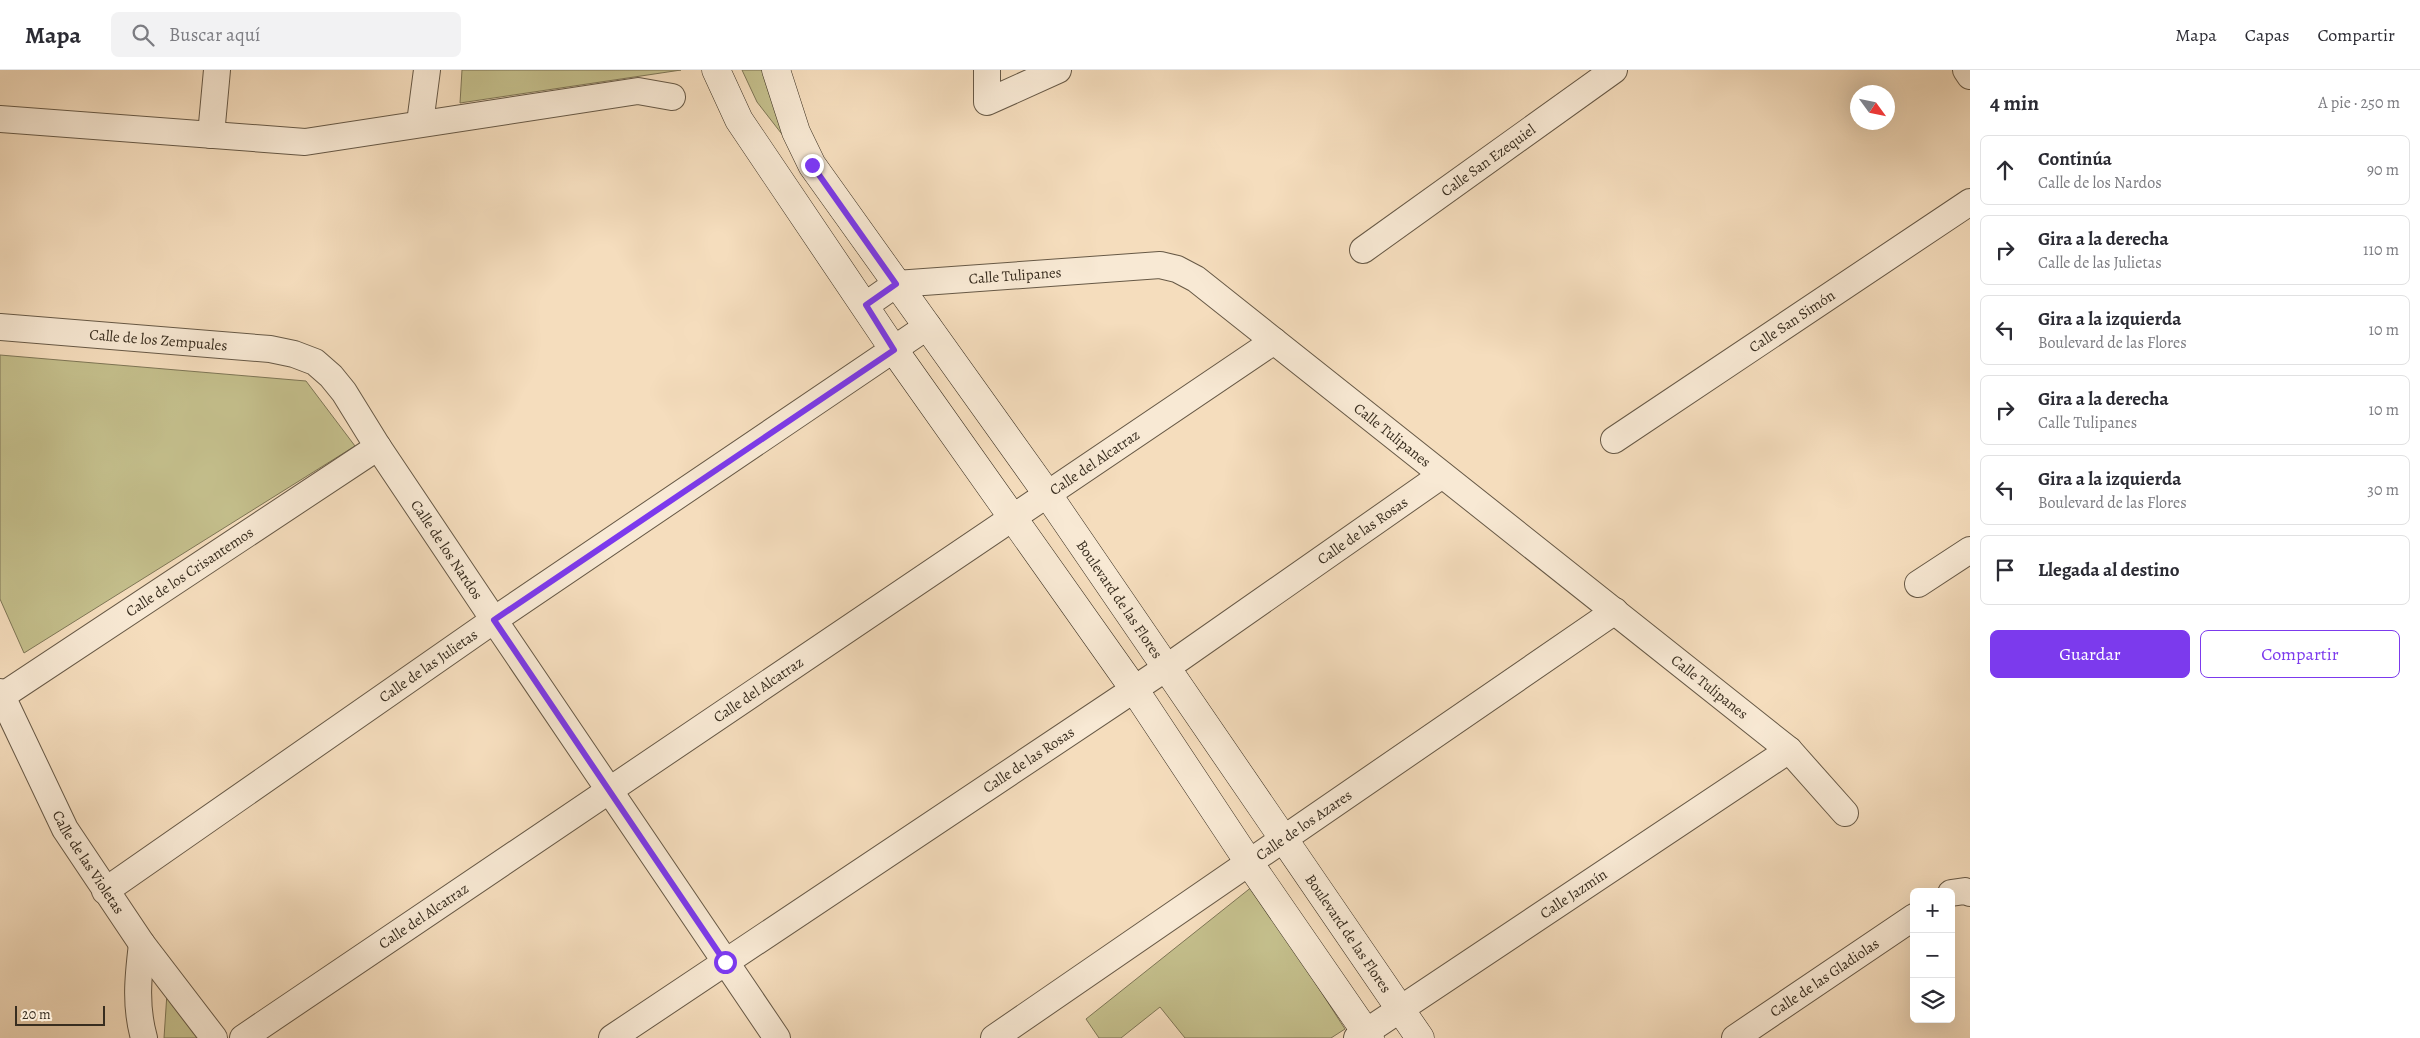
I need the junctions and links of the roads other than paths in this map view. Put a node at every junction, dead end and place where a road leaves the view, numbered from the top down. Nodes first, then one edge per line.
1 (217, 70) edge
2 (427, 70) edge
3 (716, 70) edge
4 (776, 70) edge
5 (987, 70) edge
6 (1058, 70) edge
7 (1614, 70) edge
8 (1966, 70) edge
9 (1970, 76) edge
10 (672, 97) dead end
11 (0, 119) edge
12 (420, 123) junction
13 (210, 135) junction
14 (1970, 202) edge
15 (1362, 250) dead end
16 (896, 284) junction
17 (866, 305) junction
18 (928, 326) junction
19 (0, 327) edge
20 (1274, 341) junction
21 (894, 350) junction
22 (315, 362) joint
23 (1614, 440) dead end
24 (378, 447) junction
25 (1442, 474) junction
26 (1048, 495) junction
27 (1013, 519) junction
28 (1970, 550) edge
29 (1918, 584) dead end
30 (1615, 611) junction
31 (494, 620) junction
32 (1166, 668) junction
33 (1134, 689) junction
34 (1, 694) edge
35 (1789, 750) junction
36 (609, 792) junction
37 (1845, 814) dead end
38 (1284, 840) junction
39 (1250, 864) junction
40 (105, 891) junction
41 (1910, 920) edge
42 (142, 944) junction
43 (725, 962) junction
44 (1400, 1009) junction
45 (1364, 1036) edge
46 (144, 1038) edge
47 (214, 1038) edge
48 (244, 1038) edge
49 (612, 1038) edge
50 (777, 1038) edge
51 (994, 1038) edge
52 (1420, 1038) edge
53 (1735, 1038) edge

1 - 13 street
2 - 12 street
3 - 17 street
4 - 16 street, Boulevard de las Flores
5 - 6 street
7 - 15 street, Calle San Ezequiel
8 - 9 street
10 - 12 street
11 - 13 street
12 - 13 street
14 - 23 street, Calle San Simón
16 - 17 street
16 - 18 street, Boulevard de las Flores
16 - 20 street, Calle Tulipanes
17 - 21 street
18 - 21 street, Calle de las Julietas
18 - 26 street, Boulevard de las Flores
19 - 22 street, Calle de los Zempuales
20 - 25 street, Calle Tulipanes
20 - 26 street, Calle del Alcatraz
21 - 27 street
21 - 31 street, Calle de las Julietas
22 - 24 street, Calle de los Nardos
24 - 31 street, Calle de los Nardos
24 - 34 street, Calle de los Crisantemos
25 - 30 street, Calle Tulipanes
25 - 32 street, Calle de las Rosas
26 - 27 street, Calle del Alcatraz
26 - 32 street, Boulevard de las Flores
27 - 33 street
27 - 36 street, Calle del Alcatraz
28 - 29 street
30 - 35 street, Calle Tulipanes
30 - 38 street, Calle de los Azares
31 - 36 street, Calle de los Nardos
31 - 40 street, Calle de las Julietas
32 - 33 street, Calle de las Rosas
32 - 38 street, Boulevard de las Flores
33 - 39 street
33 - 43 street, Calle de las Rosas
34 - 40 street, Calle de las Violetas
35 - 37 street, Calle Tulipanes
35 - 44 street, Calle Jazmín
36 - 43 street, Calle de los Nardos
36 - 48 street, Calle del Alcatraz
38 - 39 street, Calle de los Azares
38 - 44 street, Boulevard de las Flores
39 - 45 street
39 - 51 street, Calle de los Azares
40 - 42 street, Calle de las Violetas
41 - 53 street, Calle de las Gladiolas
42 - 46 street
42 - 47 street, Calle de las Violetas
43 - 49 street, Calle de las Rosas
43 - 50 street, Calle de los Nardos
44 - 45 street, Calle Jazmín
44 - 52 street, Boulevard de las Flores

